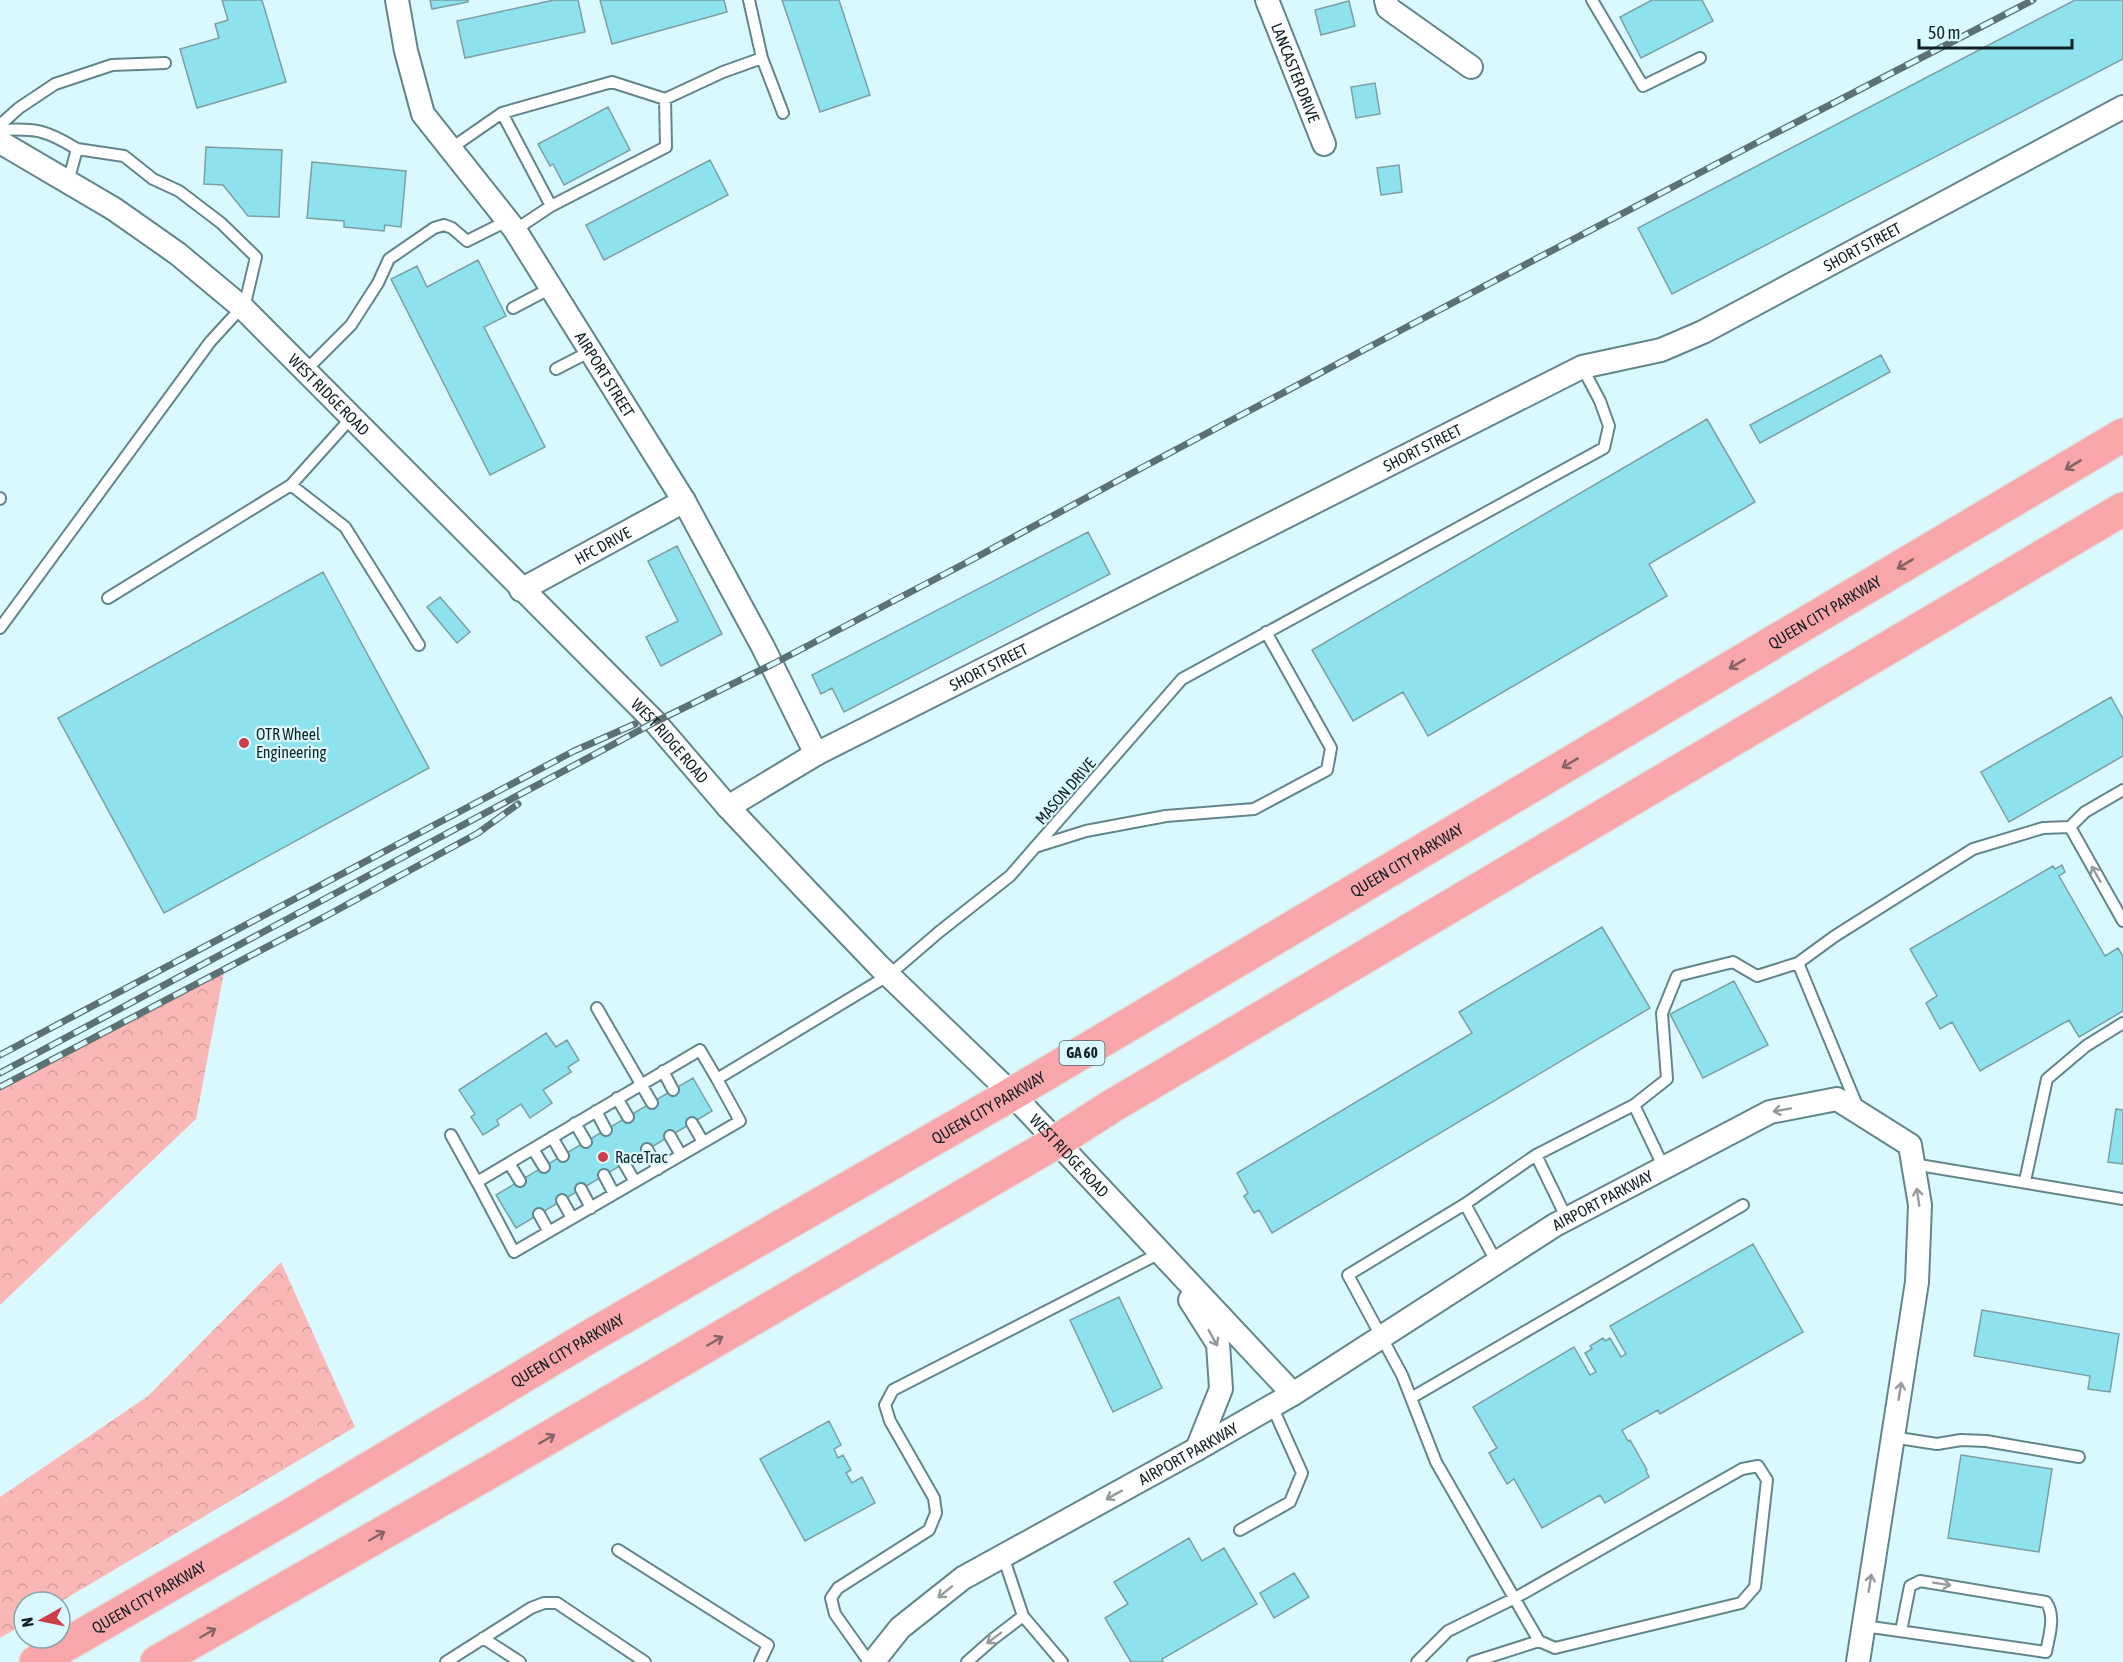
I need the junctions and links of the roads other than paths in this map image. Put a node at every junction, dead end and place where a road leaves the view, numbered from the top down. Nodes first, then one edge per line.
1 (397, 0) edge
2 (749, 0) edge
3 (1267, 0) edge
4 (1386, 0) edge
5 (1592, 0) edge
6 (762, 58) junction
7 (1700, 58) dead end
8 (165, 63) dead end
9 (1471, 67) dead end
10 (665, 99) junction
11 (2123, 107) edge
12 (502, 113) junction
13 (783, 113) dead end
14 (1, 137) edge
15 (1324, 144) dead end
16 (77, 149) junction
17 (450, 149) junction
18 (68, 182) junction
19 (551, 206) junction
20 (511, 225) junction
21 (551, 288) junction
22 (243, 308) junction
23 (513, 308) dead end
24 (591, 351) junction
25 (1582, 367) junction
26 (556, 369) dead end
27 (306, 370) junction
28 (352, 417) junction
29 (2123, 435) edge
30 (291, 485) junction
31 (684, 501) junction
32 (2123, 509) edge
33 (521, 590) junction
34 (108, 598) dead end
35 (0, 628) edge
36 (1266, 632) junction
37 (418, 645) dead end
38 (816, 754) junction
39 (2123, 790) edge
40 (728, 807) junction
41 (2070, 827) junction
42 (1035, 847) junction
43 (2123, 921) edge
44 (1798, 963) junction
45 (888, 975) junction
46 (597, 1008) dead end
47 (2123, 1023) edge
48 (663, 1071) junction
49 (717, 1079) junction
50 (641, 1084) junction
51 (673, 1090) dead end
52 (1012, 1094) junction
53 (617, 1098) junction
54 (652, 1103) dead end
55 (1634, 1105) junction
56 (596, 1111) junction
57 (1860, 1114) junction
58 (628, 1117) dead end
59 (575, 1123) junction
60 (692, 1123) dead end
61 (606, 1130) dead end
62 (451, 1135) dead end
63 (670, 1136) dead end
64 (552, 1137) junction
65 (586, 1142) dead end
66 (703, 1142) junction
67 (1056, 1142) junction
68 (533, 1149) junction
69 (647, 1149) dead end
70 (681, 1155) junction
71 (1536, 1155) junction
72 (563, 1156) dead end
73 (509, 1163) junction
74 (624, 1163) dead end
75 (1913, 1164) junction
76 (544, 1167) dead end
77 (1664, 1168) junction
78 (658, 1169) junction
79 (604, 1175) dead end
80 (520, 1181) dead end
81 (2025, 1181) junction
82 (477, 1182) junction
83 (635, 1182) junction
84 (581, 1189) dead end
85 (614, 1194) junction
86 (2123, 1199) edge
87 (562, 1200) dead end
88 (1465, 1204) junction
89 (1743, 1205) dead end
90 (591, 1208) junction
91 (539, 1214) dead end
92 (572, 1218) junction
93 (1567, 1219) junction
94 (549, 1232) junction
95 (1160, 1253) junction
96 (1497, 1263) junction
97 (1380, 1337) junction
98 (1293, 1394) junction
99 (1411, 1398) junction
100 (1272, 1406) junction
101 (1892, 1437) junction
102 (1197, 1449) junction
103 (2079, 1456) dead end
104 (1240, 1530) dead end
105 (618, 1550) dead end
106 (1003, 1555) junction
107 (1515, 1598) junction
108 (1023, 1616) junction
109 (1864, 1626) junction
110 (1900, 1631) junction
111 (483, 1638) junction
112 (1539, 1641) junction
113 (36, 1662) edge
114 (157, 1662) edge
115 (446, 1662) edge
116 (520, 1662) edge
117 (645, 1662) edge
118 (760, 1662) edge
119 (871, 1662) edge
120 (967, 1662) edge
121 (1062, 1662) edge
122 (1417, 1662) edge
123 (1473, 1662) edge
124 (1858, 1662) edge

1 - 17 street, AIRPORT STREET
2 - 6 lane
3 - 15 street, LANCASTER DRIVE
4 - 9 street
5 - 7 lane
6 - 10 lane
6 - 13 lane
8 - 14 lane
10 - 12 lane
10 - 19 lane
11 - 25 street, SHORT STREET
12 - 17 lane
12 - 19 lane
14 - 16 lane
14 - 18 street, WEST RIDGE ROAD
16 - 18 lane
16 - 22 lane
17 - 20 street, AIRPORT STREET
18 - 22 street, WEST RIDGE ROAD
19 - 20 lane
20 - 21 street, AIRPORT STREET
20 - 27 lane
21 - 23 lane
21 - 24 street, AIRPORT STREET
22 - 27 street, WEST RIDGE ROAD
22 - 35 lane
24 - 26 lane
24 - 31 street, AIRPORT STREET
25 - 36 lane, MASON DRIVE
25 - 38 street, SHORT STREET
27 - 28 street, WEST RIDGE ROAD
28 - 30 lane
28 - 33 street, WEST RIDGE ROAD
29 -> 52 main road, QUEEN CITY PARKWAY / GA 60
30 - 34 lane
30 - 37 lane
31 - 33 street, HFC DRIVE
31 - 38 street, AIRPORT STREET
32 - 67 main road
33 - 40 street, WEST RIDGE ROAD
36 - 42 lane, MASON DRIVE
36 - 42 lane
38 - 40 street, SHORT STREET
39 - 41 lane
40 - 45 street, WEST RIDGE ROAD
43 -> 41 lane
41 - 44 lane
42 - 45 lane, MASON DRIVE
44 - 55 lane
44 - 57 lane
45 - 49 lane, MASON DRIVE
45 - 52 street, WEST RIDGE ROAD
46 - 50 lane
47 - 81 lane
48 - 49 lane
48 - 50 lane
48 - 51 lane
49 - 66 lane
50 - 53 lane
50 - 54 lane
52 - 67 street, WEST RIDGE ROAD
52 - 113 main road, QUEEN CITY PARKWAY / GA 60
53 - 56 lane
53 - 58 lane
55 - 71 lane
55 - 77 lane
56 - 59 lane
56 - 61 lane
57 - 75 street, AIRPORT PARKWAY
57 -> 77 street, AIRPORT PARKWAY
59 - 64 lane
59 - 65 lane
60 - 66 lane
62 - 82 lane
63 - 70 lane
64 - 68 lane
64 - 72 lane
66 - 70 lane
67 - 95 street, WEST RIDGE ROAD
114 -> 67 main road
68 - 73 lane
68 - 76 lane
69 - 78 lane
70 - 78 lane
71 - 88 lane
71 - 93 lane
73 - 80 lane
73 - 82 lane
74 - 83 lane
75 - 81 lane
101 -> 75 street, AIRPORT PARKWAY
77 - 93 street, AIRPORT PARKWAY
78 - 83 lane
79 - 85 lane
81 - 86 lane
82 - 94 lane
83 - 85 lane
84 - 90 lane
85 - 90 lane
87 - 92 lane
88 - 96 lane
88 - 97 lane
89 - 99 lane
90 - 92 lane
91 - 94 lane
92 - 94 lane
93 - 96 street, AIRPORT PARKWAY
95 - 98 street, WEST RIDGE ROAD
95 -> 102 street
95 - 119 lane
96 - 97 street, AIRPORT PARKWAY
97 - 98 street, AIRPORT PARKWAY
97 - 99 lane
98 - 100 street, AIRPORT PARKWAY
99 - 107 lane
100 - 102 street, AIRPORT PARKWAY
100 - 104 lane
101 - 103 lane
109 -> 101 street, AIRPORT PARKWAY
102 -> 106 street, AIRPORT PARKWAY
105 - 118 lane
106 - 108 lane
106 -> 119 street, AIRPORT PARKWAY
107 - 112 lane
107 - 112 lane
107 - 122 lane
108 -> 120 lane
108 - 121 lane
109 - 110 lane
109 - 124 street, AIRPORT PARKWAY
110 -> 110 lane
111 - 115 lane
111 - 116 lane
111 - 117 lane
112 - 123 lane

